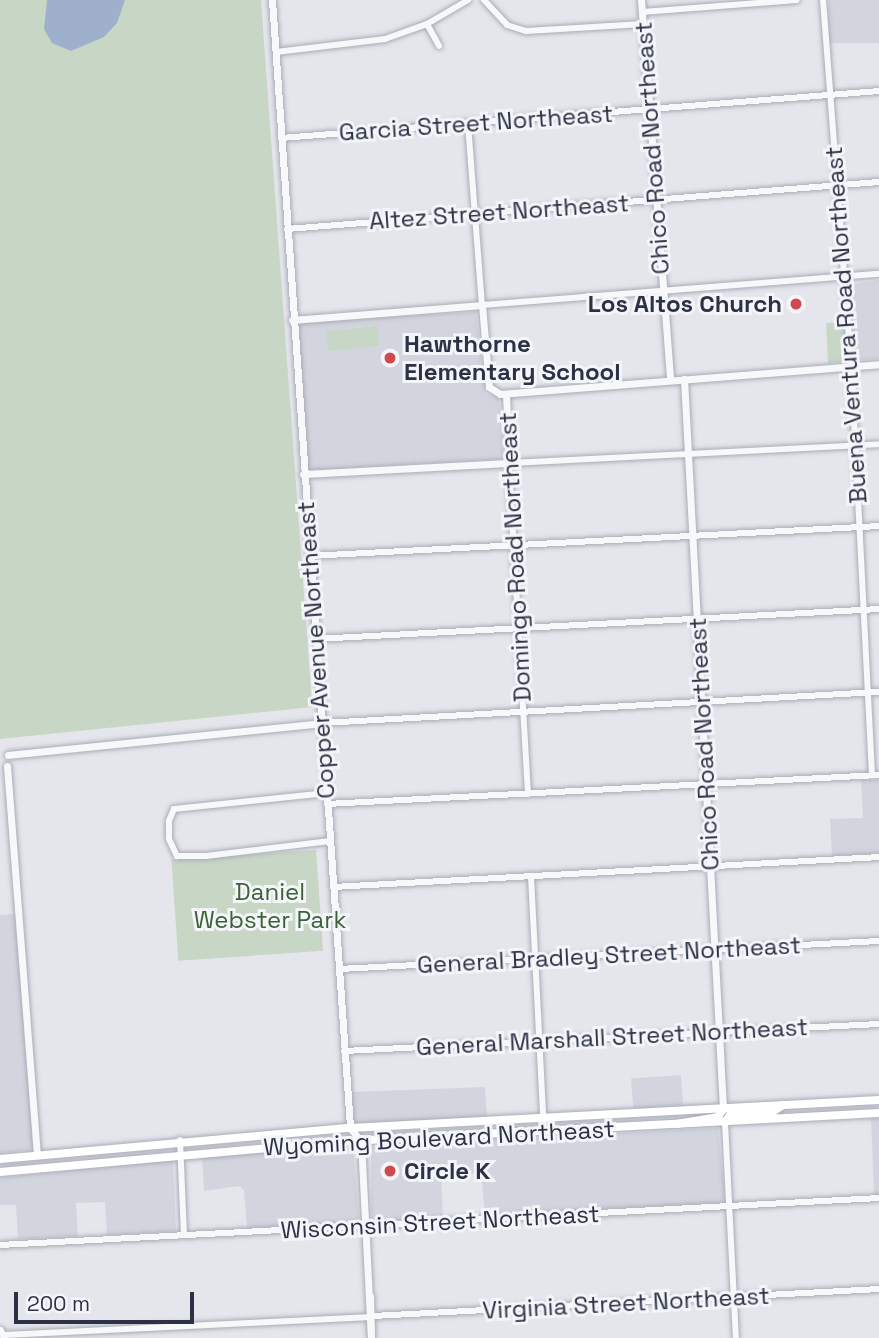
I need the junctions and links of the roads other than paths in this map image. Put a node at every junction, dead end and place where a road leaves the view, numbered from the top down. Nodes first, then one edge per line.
1 (272, 0) edge
2 (468, 0) edge
3 (484, 0) edge
4 (641, 0) edge
5 (797, 0) edge
6 (823, 0) edge
7 (642, 12) junction
8 (427, 24) junction
9 (643, 24) junction
10 (439, 46) dead end
11 (276, 52) junction
12 (879, 91) edge
13 (831, 94) junction
14 (650, 109) junction
15 (468, 124) junction
16 (281, 138) junction
17 (879, 182) edge
18 (838, 186) junction
19 (657, 201) junction
20 (475, 214) junction
21 (287, 229) junction
22 (879, 274) edge
23 (845, 276) junction
24 (663, 291) junction
25 (482, 304) junction
26 (292, 320) junction
27 (879, 365) edge
28 (851, 367) junction
29 (684, 379) junction
30 (670, 380) junction
31 (506, 394) junction
32 (879, 444) edge
33 (854, 446) junction
34 (689, 454) junction
35 (509, 463) junction
36 (303, 474) junction
37 (879, 526) edge
38 (859, 527) junction
39 (693, 536) junction
40 (514, 546) junction
41 (309, 556) junction
42 (879, 609) edge
43 (863, 610) junction
44 (698, 619) junction
45 (518, 629) junction
46 (315, 639) junction
47 (879, 692) edge
48 (867, 693) junction
49 (702, 702) junction
50 (523, 711) junction
51 (321, 723) junction
52 (8, 755) dead end
53 (7, 766) dead end
54 (876, 775) edge
55 (706, 784) junction
56 (327, 793) junction
57 (528, 794) junction
58 (327, 804) junction
59 (330, 841) junction
60 (879, 857) edge
61 (711, 866) junction
62 (531, 876) junction
63 (333, 887) junction
64 (879, 941) edge
65 (714, 950) junction
66 (536, 959) junction
67 (339, 969) junction
68 (879, 1024) edge
69 (719, 1031) junction
70 (540, 1041) junction
71 (344, 1051) junction
72 (879, 1100) edge
73 (783, 1105) junction
74 (723, 1109) junction
75 (879, 1113) edge
76 (544, 1118) junction
77 (725, 1123) junction
78 (675, 1125) junction
79 (350, 1128) junction
80 (544, 1131) junction
81 (180, 1140) junction
82 (361, 1141) junction
83 (37, 1154) junction
84 (180, 1154) junction
85 (0, 1159) edge
86 (0, 1172) edge
87 (879, 1198) edge
88 (729, 1206) junction
89 (365, 1226) junction
90 (184, 1235) junction
91 (0, 1245) edge
92 (879, 1289) edge
93 (733, 1297) junction
94 (370, 1316) junction
95 (3, 1335) edge
96 (371, 1338) edge
97 (736, 1338) edge

1 - 11 street, Copper Avenue Northeast
2 - 8 street
3 - 9 street
4 - 7 street, Chico Road Northeast
5 - 7 street
6 - 13 street, Buena Ventura Road Northeast
7 - 9 street, Chico Road Northeast
8 - 10 street
8 - 11 street
9 - 14 street, Chico Road Northeast
11 - 16 street, Copper Avenue Northeast
12 - 13 street, Garcia Street Northeast
13 - 14 street, Garcia Street Northeast
13 - 18 street, Buena Ventura Road Northeast
14 - 15 street, Garcia Street Northeast
14 - 19 street, Chico Road Northeast
15 - 16 street, Garcia Street Northeast
15 - 20 street, Domingo Road Northeast
16 - 21 street, Copper Avenue Northeast
17 - 18 street, Altez Street Northeast
18 - 19 street, Altez Street Northeast
18 - 23 street, Buena Ventura Road Northeast
19 - 20 street, Altez Street Northeast
19 - 24 street, Chico Road Northeast
20 - 21 street, Altez Street Northeast
20 - 25 street, Domingo Road Northeast
21 - 26 street, Copper Avenue Northeast
22 - 23 street
23 - 24 street
23 - 28 street, Buena Ventura Road Northeast
24 - 25 street
24 - 30 street, Chico Road Northeast
25 - 26 street
25 - 31 street, Domingo Road Northeast
26 - 36 street, Copper Avenue Northeast
27 - 28 street
28 - 29 street
28 - 33 street, Buena Ventura Road Northeast
29 - 30 street
29 - 34 street, Chico Road Northeast
30 - 31 street
31 - 35 street, Domingo Road Northeast
32 - 33 street
33 - 34 street
33 - 38 street, Buena Ventura Road Northeast
34 - 35 street
34 - 39 street, Chico Road Northeast
35 - 36 street
35 - 40 street, Domingo Road Northeast
36 - 41 street, Copper Avenue Northeast
37 - 38 street
38 - 39 street
38 - 43 street, Buena Ventura Road Northeast
39 - 40 street
39 - 44 street, Chico Road Northeast
40 - 41 street
40 - 45 street, Domingo Road Northeast
41 - 46 street, Copper Avenue Northeast
42 - 43 street
43 - 44 street
43 - 48 street, Buena Ventura Road Northeast
44 - 45 street
44 - 49 street, Chico Road Northeast
45 - 46 street
45 - 50 street, Domingo Road Northeast
46 - 51 street, Copper Avenue Northeast
47 - 48 street
48 - 49 street
48 - 54 street, Buena Ventura Road Northeast
49 - 50 street
49 - 55 street, Chico Road Northeast
50 - 51 street
50 - 57 street, Domingo Road Northeast
51 - 52 street
51 - 56 street, Copper Avenue Northeast
53 - 83 street
54 - 55 street
55 - 57 street
55 - 61 street, Chico Road Northeast
56 - 58 street, Copper Avenue Northeast
56 - 59 street
57 - 58 street
58 - 59 street, Copper Avenue Northeast
59 - 63 street, Copper Avenue Northeast
60 - 61 street
61 - 62 street
61 - 65 street, Chico Road Northeast
62 - 63 street
62 - 66 street
63 - 67 street, Copper Avenue Northeast
64 - 65 street, General Bradley Street Northeast
65 - 66 street, General Bradley Street Northeast
65 - 69 street, Chico Road Northeast
66 - 67 street, General Bradley Street Northeast
66 - 70 street
67 - 71 street, Copper Avenue Northeast
68 - 69 street, General Marshall Street Northeast
69 - 70 street, General Marshall Street Northeast
69 - 74 street, Chico Road Northeast
70 - 71 street, General Marshall Street Northeast
70 - 76 street
71 - 79 street, Copper Avenue Northeast
72 - 73 main road, Wyoming Boulevard Northeast
73 - 74 main road, Wyoming Boulevard Northeast
73 - 77 main road
74 - 76 main road, Wyoming Boulevard Northeast
74 - 78 main road
75 - 77 main road, Wyoming Boulevard Northeast
76 - 79 main road, Wyoming Boulevard Northeast
76 - 80 street
77 - 78 main road, Wyoming Boulevard Northeast
77 - 88 street
78 - 80 main road, Wyoming Boulevard Northeast
79 - 81 main road, Wyoming Boulevard Northeast
79 - 82 street
80 - 82 main road, Wyoming Boulevard Northeast
81 - 83 main road, Wyoming Boulevard Northeast
81 - 84 street
82 - 84 main road, Wyoming Boulevard Northeast
82 - 89 street
83 - 85 main road, Wyoming Boulevard Northeast
84 - 86 main road, Wyoming Boulevard Northeast
84 - 90 street
87 - 88 street, Wisconsin Street Northeast
88 - 89 street, Wisconsin Street Northeast
88 - 93 street
89 - 90 street, Wisconsin Street Northeast
89 - 94 street
90 - 91 street, Wisconsin Street Northeast
92 - 93 street, Virginia Street Northeast
93 - 94 street, Virginia Street Northeast
93 - 97 street
94 - 95 street, Virginia Street Northeast
94 - 96 street

